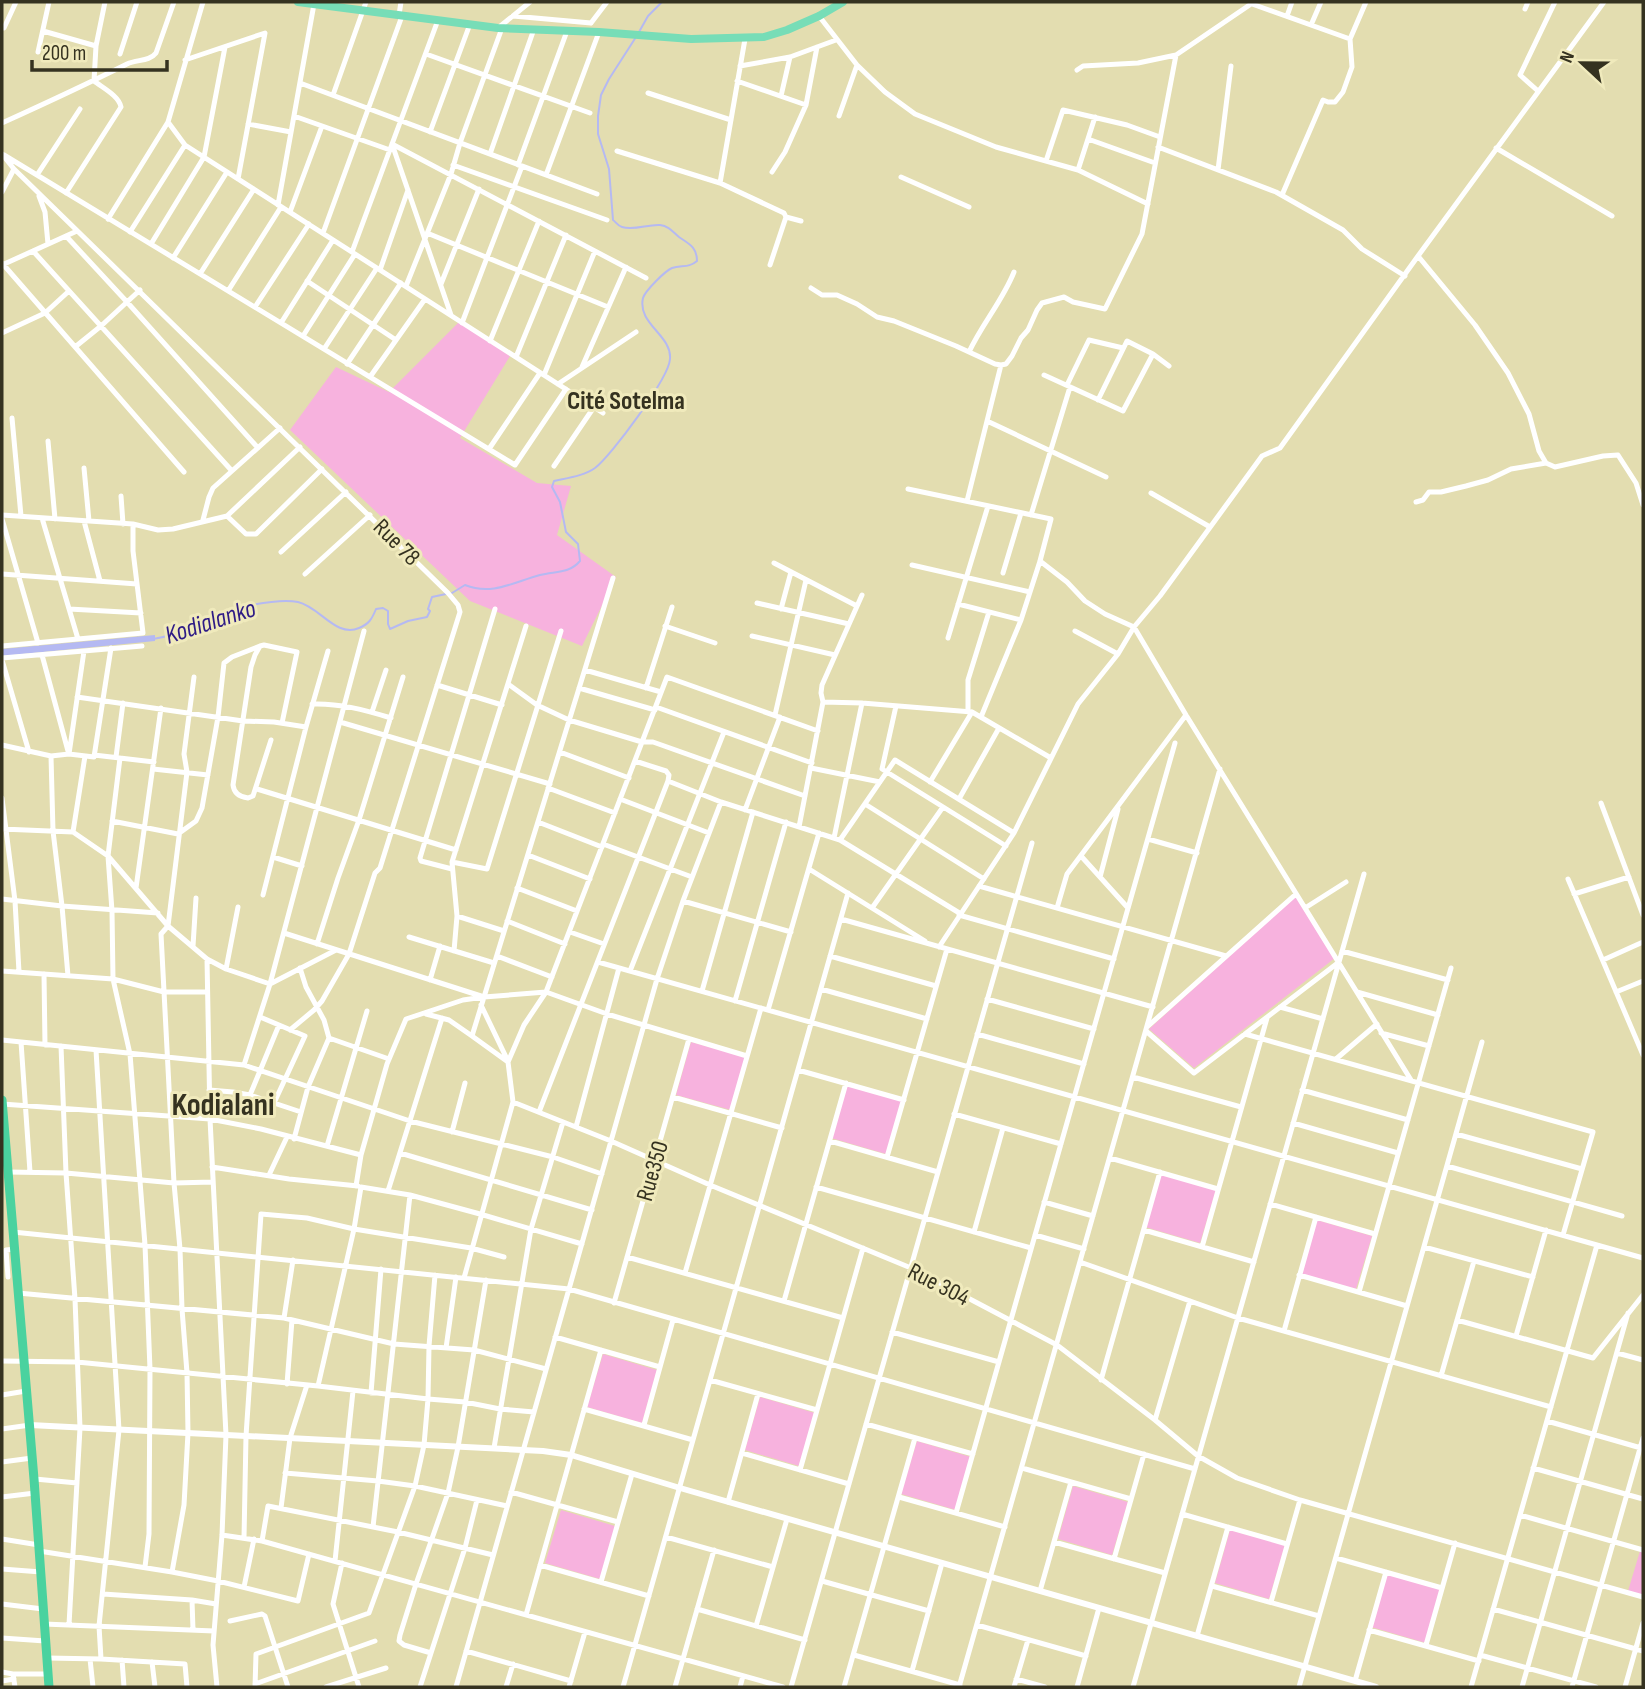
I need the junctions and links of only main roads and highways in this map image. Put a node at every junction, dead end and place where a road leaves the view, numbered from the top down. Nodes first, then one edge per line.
1 (298, 2) edge
2 (843, 2) edge
3 (365, 6) edge
4 (2, 1103) edge
5 (6, 1170) edge
6 (7, 1218) edge
7 (49, 1687) edge

1 - 3 main road
2 - 3 main road
4 - 5 highway
5 - 6 highway
6 - 7 highway

